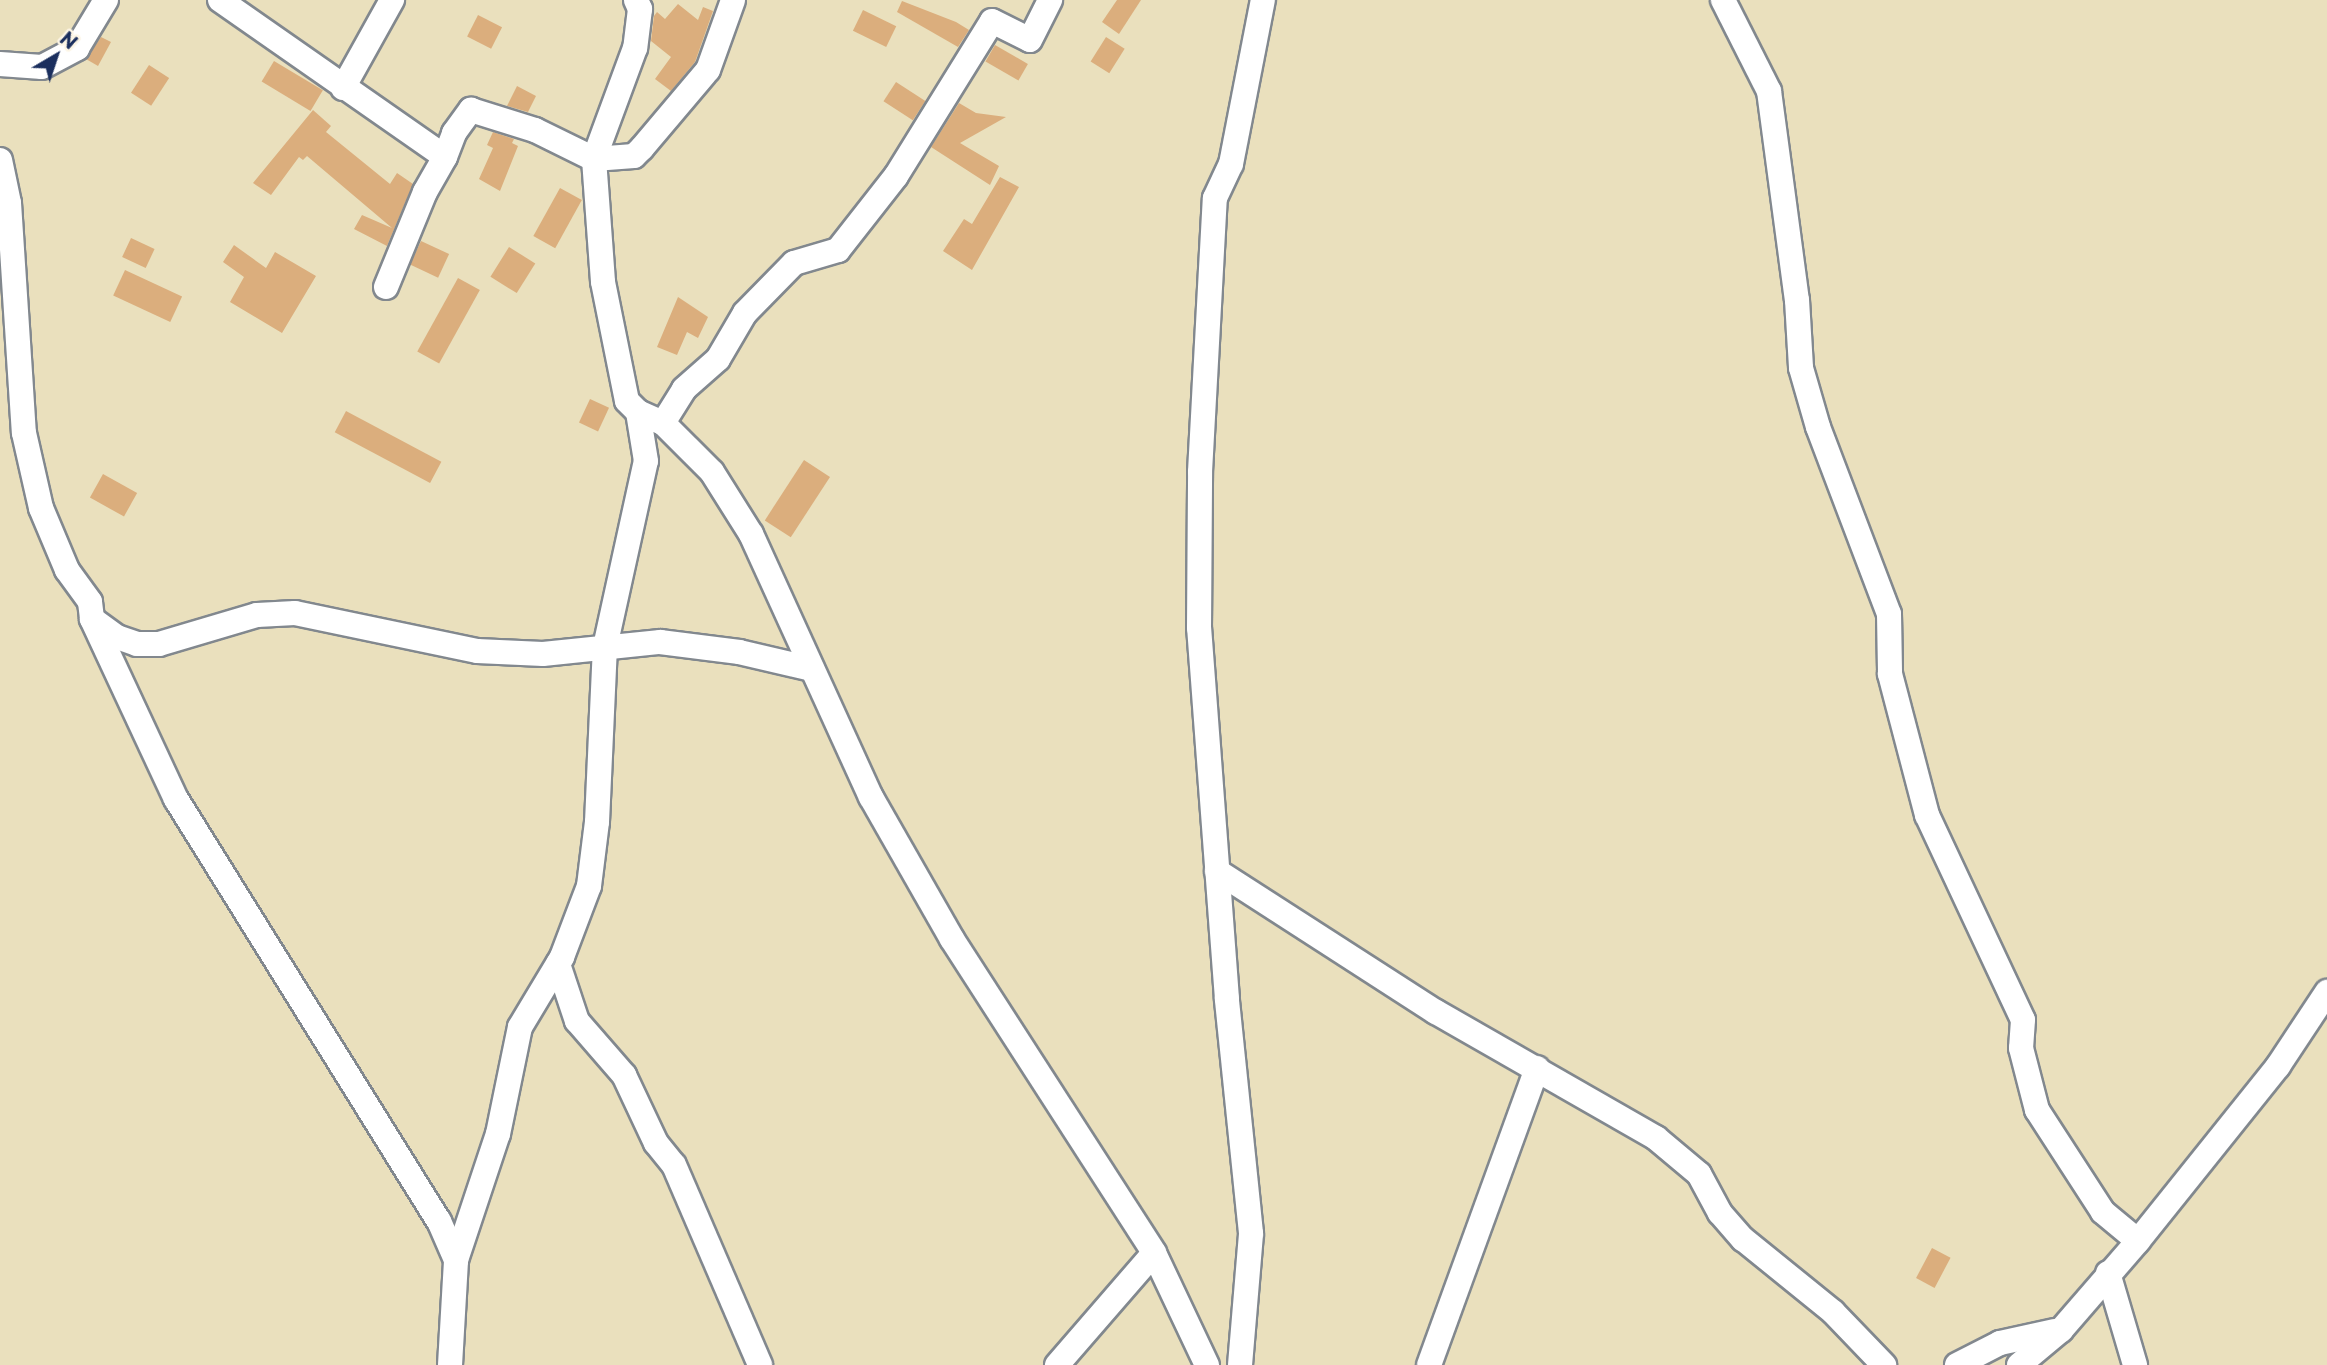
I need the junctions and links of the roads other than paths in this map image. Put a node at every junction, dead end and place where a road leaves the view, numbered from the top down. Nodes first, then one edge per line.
1 (106, 0) edge
2 (220, 0) edge
3 (392, 0) edge
4 (636, 0) edge
5 (733, 0) edge
6 (1050, 0) edge
7 (1263, 0) edge
8 (1723, 0) edge
9 (0, 64) edge
10 (343, 88) junction
11 (445, 157) junction
12 (594, 159) junction
13 (0, 160) edge
14 (386, 287) dead end
15 (638, 412) junction
16 (663, 423) junction
17 (92, 619) junction
18 (605, 647) junction
19 (812, 669) junction
20 (1217, 871) junction
21 (558, 964) junction
22 (2327, 992) edge
23 (1537, 1068) junction
24 (2138, 1241) junction
25 (1154, 1253) junction
26 (456, 1260) junction
27 (2108, 1273) junction
28 (2061, 1330) junction
29 (450, 1365) edge
30 (760, 1365) edge
31 (1057, 1365) edge
32 (1206, 1365) edge
33 (1240, 1365) edge
34 (1429, 1365) edge
35 (1884, 1365) edge
36 (1957, 1365) edge
37 (2019, 1365) edge
38 (2135, 1365) edge

1 - 9 street
2 - 10 street
3 - 10 street
4 - 12 street
5 - 12 street
6 - 16 street
7 - 20 street
8 - 24 street
10 - 11 street
11 - 12 street
11 - 14 street
12 - 15 street
13 - 17 street
15 - 16 street
15 - 18 street
16 - 19 street
17 - 18 street
17 - 26 street
18 - 19 street
18 - 21 street
19 - 25 street
20 - 23 street
20 - 33 street
21 - 26 street
21 - 30 street
22 - 24 street
23 - 34 street
23 - 35 street
24 - 27 street
25 - 31 street
25 - 32 street
26 - 29 street
27 - 28 street
27 - 38 street
28 - 36 street
28 - 37 street

